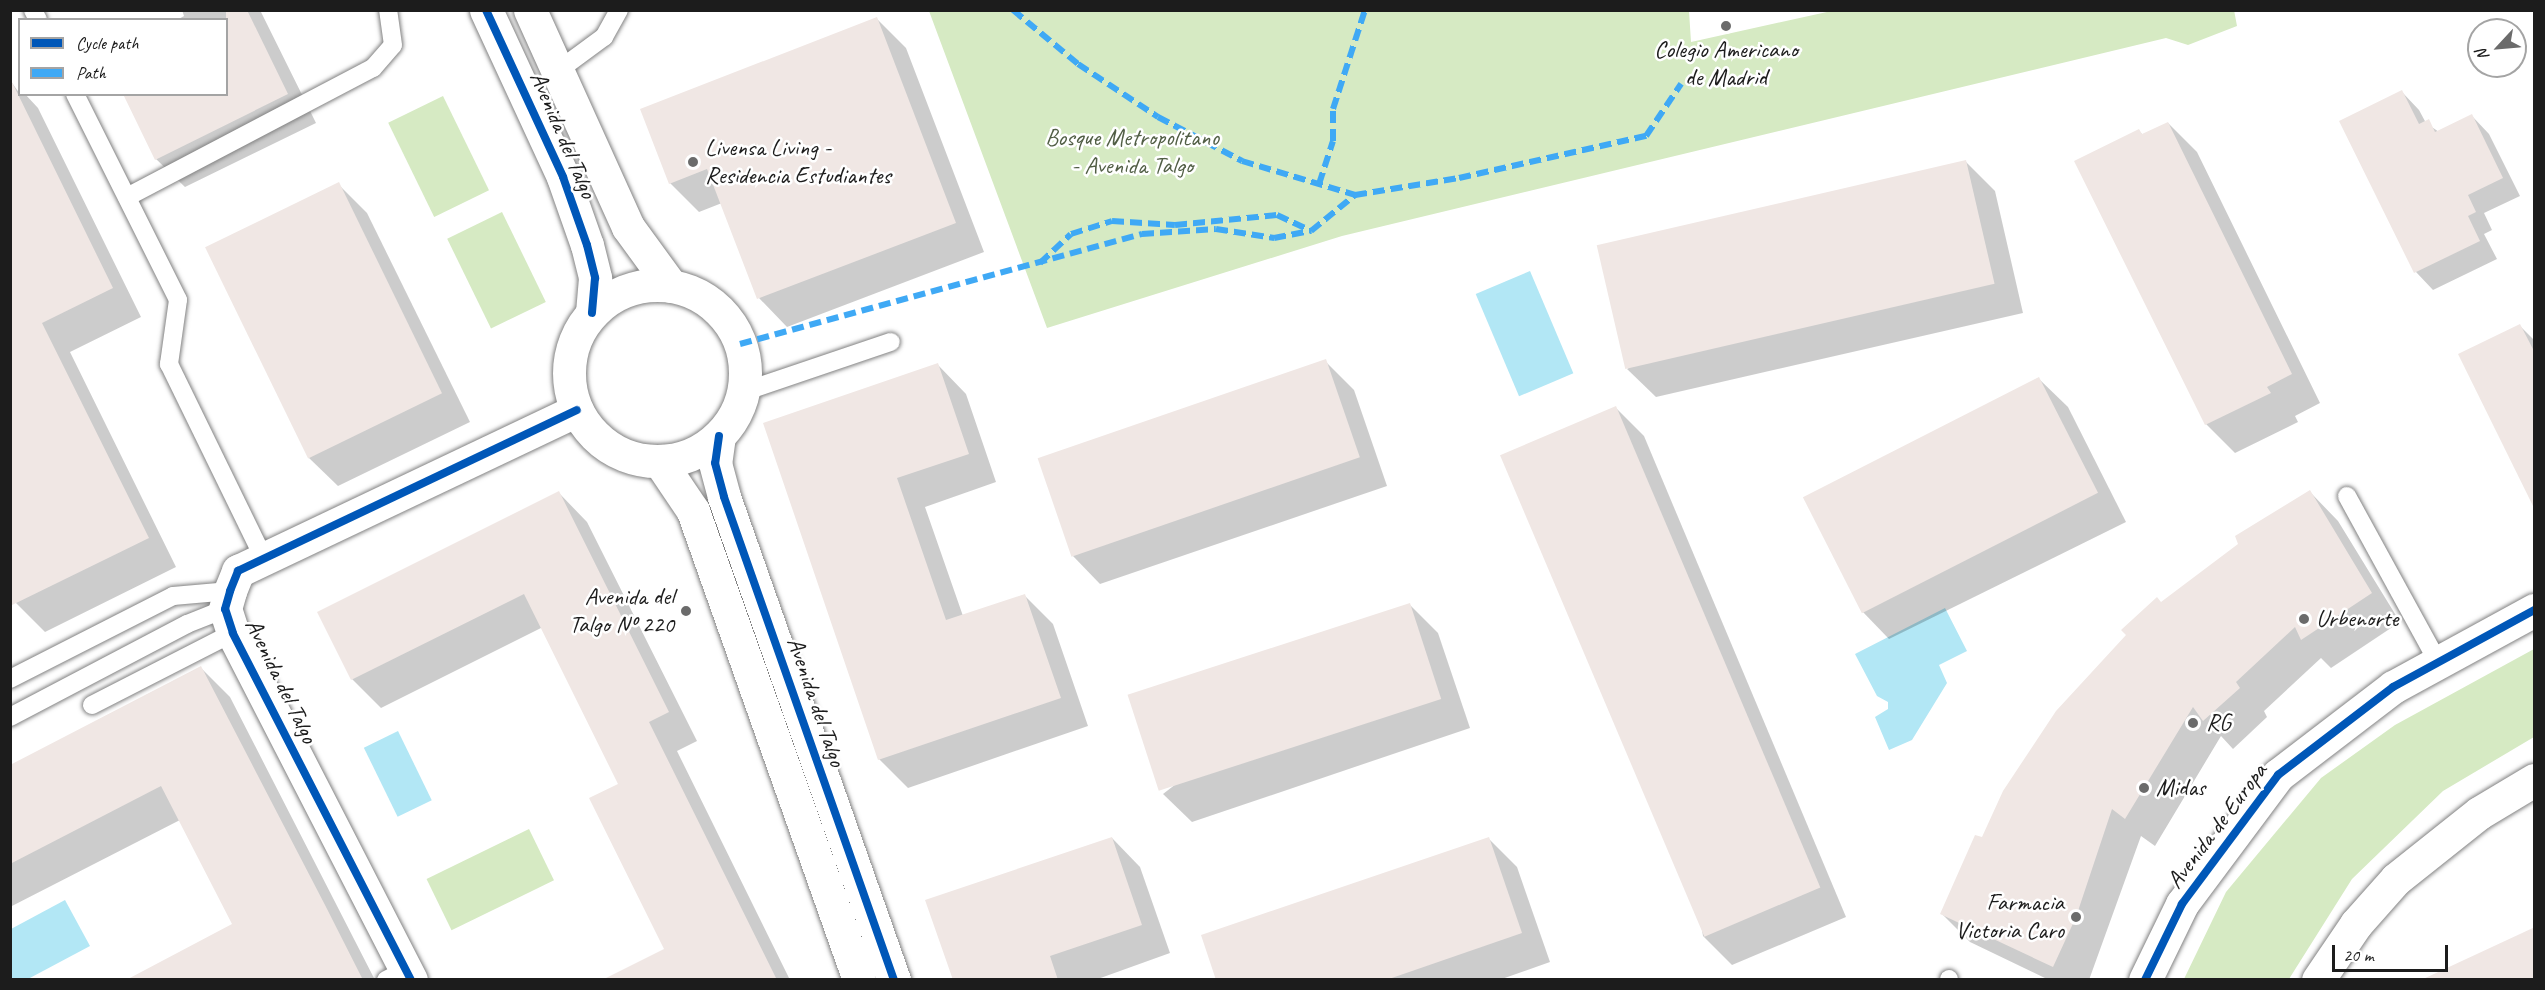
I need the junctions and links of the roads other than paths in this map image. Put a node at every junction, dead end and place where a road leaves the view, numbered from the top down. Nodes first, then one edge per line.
1 (388, 10) edge
2 (486, 10) edge
3 (530, 10) edge
4 (620, 10) edge
5 (559, 70) junction
6 (76, 96) edge
7 (127, 197) junction
8 (671, 286) junction
9 (592, 313) junction
10 (891, 342) dead end
11 (743, 392) junction
12 (577, 410) junction
13 (720, 436) junction
14 (660, 462) junction
15 (2347, 496) dead end
16 (264, 559) junction
17 (2535, 610) edge
18 (229, 611) junction
19 (2438, 662) junction
20 (10, 679) edge
21 (92, 705) dead end
22 (10, 717) edge
23 (2535, 780) edge
24 (401, 976) edge
25 (859, 980) edge
26 (894, 980) edge
27 (2145, 980) edge
28 (2318, 980) edge

1 - 7 lane
2 - 9 street, Avenida del Talgo
3 - 5 street, Avenida del Talgo
4 - 5 lane
5 - 8 street, Avenida del Talgo
6 - 7 lane
7 - 16 lane
8 - 9 street
8 - 11 street
9 - 12 street
10 - 11 lane
11 - 13 street
12 - 14 street
12 - 16 street, Avenida del Talgo
13 - 14 street
13 - 26 street, Avenida del Talgo
14 - 25 street
15 - 19 lane
16 - 18 street, Avenida del Talgo
17 - 19 street, Avenida de Europa
18 - 20 lane
18 - 21 lane
18 - 22 lane
18 - 24 street, Avenida del Talgo
19 - 27 street, Avenida de Europa
23 - 28 street

